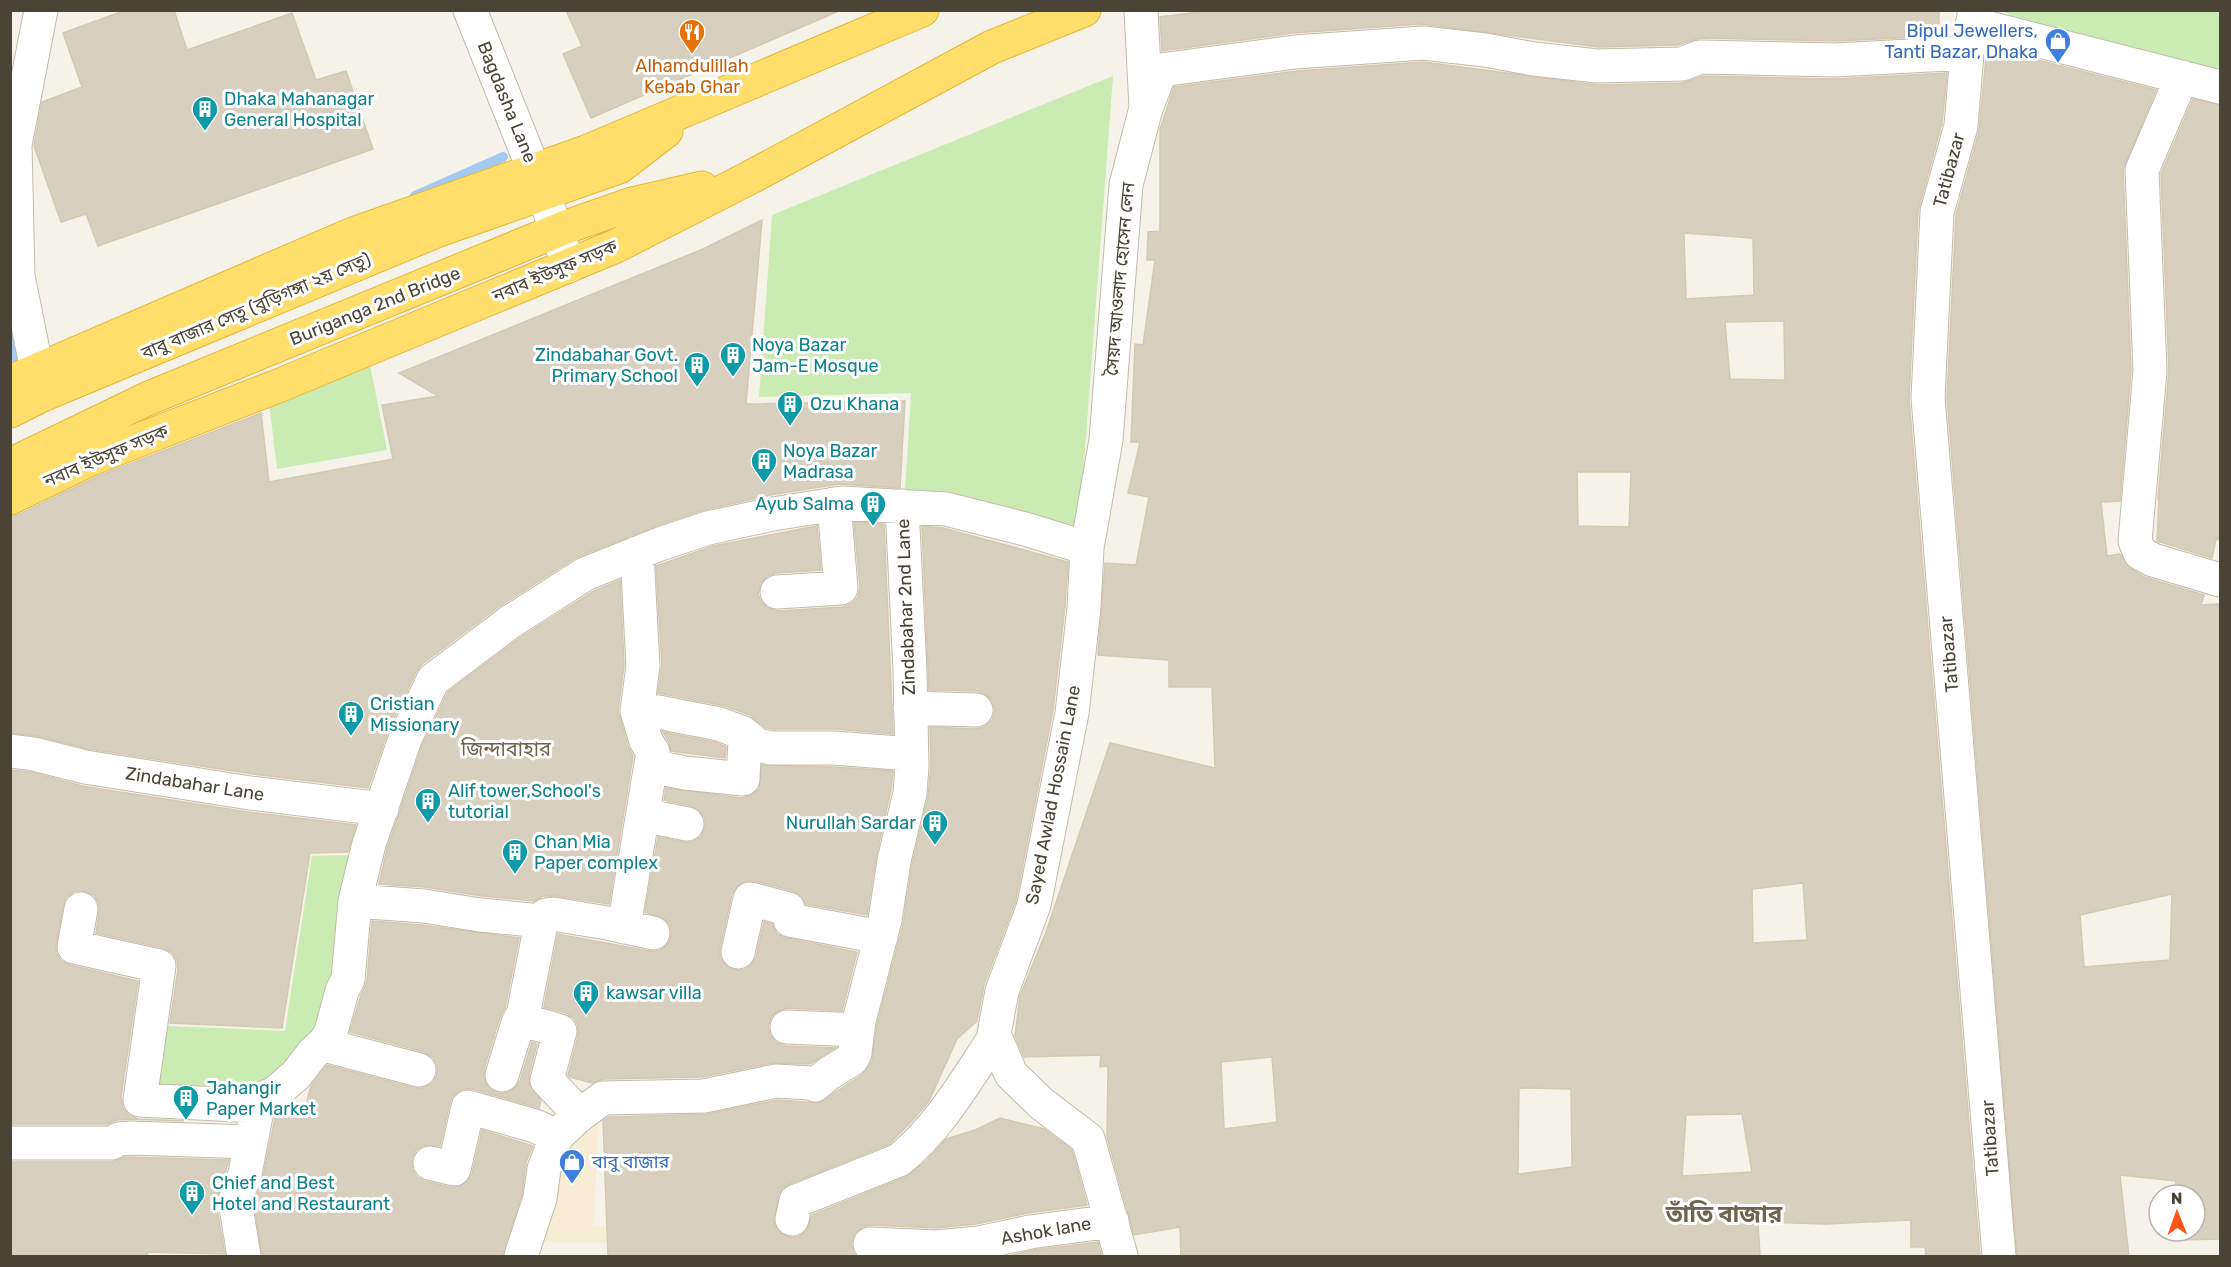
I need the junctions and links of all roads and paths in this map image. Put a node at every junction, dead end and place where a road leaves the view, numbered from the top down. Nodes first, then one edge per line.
1 (41, 10) edge
2 (470, 10) edge
3 (922, 10) edge
4 (1084, 10) edge
5 (1142, 10) edge
6 (1972, 29) edge
7 (2182, 77) junction
8 (2220, 87) edge
9 (1146, 108) junction
10 (751, 177) junction
11 (539, 182) junction
12 (556, 231) junction
13 (569, 266) junction
14 (14, 276) edge
15 (30, 383) edge
16 (10, 411) edge
17 (10, 465) edge
18 (10, 498) edge
19 (834, 504) junction
20 (902, 506) junction
21 (1087, 548) junction
22 (637, 553) junction
23 (2220, 580) edge
24 (777, 592) dead end
25 (910, 708) junction
26 (976, 710) dead end
27 (637, 711) junction
28 (747, 736) junction
29 (10, 751) edge
30 (911, 754) junction
31 (651, 766) junction
32 (382, 809) junction
33 (643, 815) junction
34 (687, 824) dead end
35 (355, 901) junction
36 (81, 909) dead end
37 (542, 919) junction
38 (881, 937) junction
39 (738, 952) dead end
40 (520, 1019) junction
41 (787, 1029) dead end
42 (858, 1031) junction
43 (995, 1036) junction
44 (325, 1042) junction
45 (418, 1070) dead end
46 (502, 1075) dead end
47 (258, 1106) junction
48 (569, 1126) junction
49 (251, 1142) junction
50 (10, 1143) edge
51 (430, 1163) dead end
52 (792, 1219) dead end
53 (1112, 1221) junction
54 (870, 1244) dead end
55 (979, 1250) edge
56 (244, 1257) edge
57 (521, 1257) edge
58 (1121, 1257) edge
59 (1999, 1257) edge

1 - 14 street
2 - 11 street, Bagdasha Lane
3 - 11 highway
4 - 10 highway, নবাব ইউসুফ সড়ক
5 - 9 street, সৈয়দ আওলাদ হোসেন লেন
6 - 7 street
6 - 9 street
6 - 59 street, Tatibazar
7 - 8 street
7 - 23 street
9 - 21 street, সৈয়দ আওলাদ হোসেন লেন
10 - 12 highway, Buriganga 2nd Bridge
10 - 13 highway, নবাব ইউসুফ সড়ক
11 - 12 street, Bagdasha Lane
11 - 15 highway, বাবু বাজার সেতু (বুড়িগঙ্গা ২য় সেতু)
11 - 15 highway
12 - 13 street, Bagdasha Lane
12 - 17 highway, Buriganga 2nd Bridge
13 - 18 highway, নবাব ইউসুফ সড়ক
14 - 15 street
15 - 16 highway, বাবু বাজার সেতু (বুড়িগঙ্গা ২য় সেতু)
19 - 20 street, Zindabahar 2nd Lane
19 - 22 street, Zindabahar 2nd Lane
19 - 24 street
20 - 21 street, Zindabahar 2nd Lane
20 - 25 street, Zindabahar 2nd Lane
21 - 43 street, Sayed Awlad Hossain Lane
22 - 27 street
22 - 32 street, Zindabahar 2nd Lane
25 - 26 street, Zindabahar 2nd Lane
25 - 30 street, Zindabahar 2nd Lane
27 - 28 street
27 - 31 street
28 - 30 street
28 - 31 street
29 - 32 street, Zindabahar Lane
30 - 38 street, Zindabahar 2nd Lane
31 - 33 street
32 - 35 street, Zindabahar 2nd Lane
33 - 34 street
33 - 37 street
35 - 37 street
35 - 44 street, Zindabahar 2nd Lane
36 - 47 street
37 - 40 street
38 - 39 street
38 - 42 street, Zindabahar 2nd Lane
40 - 46 street
40 - 48 street
41 - 42 street
42 - 48 street, Zindabahar 2nd Lane
43 - 52 street
43 - 53 street
44 - 45 street
44 - 47 street
47 - 49 street
48 - 51 street
48 - 57 street
49 - 50 street
49 - 56 street
53 - 55 street, Ashok lane
53 - 58 street
54 - 55 street, Ashok lane

